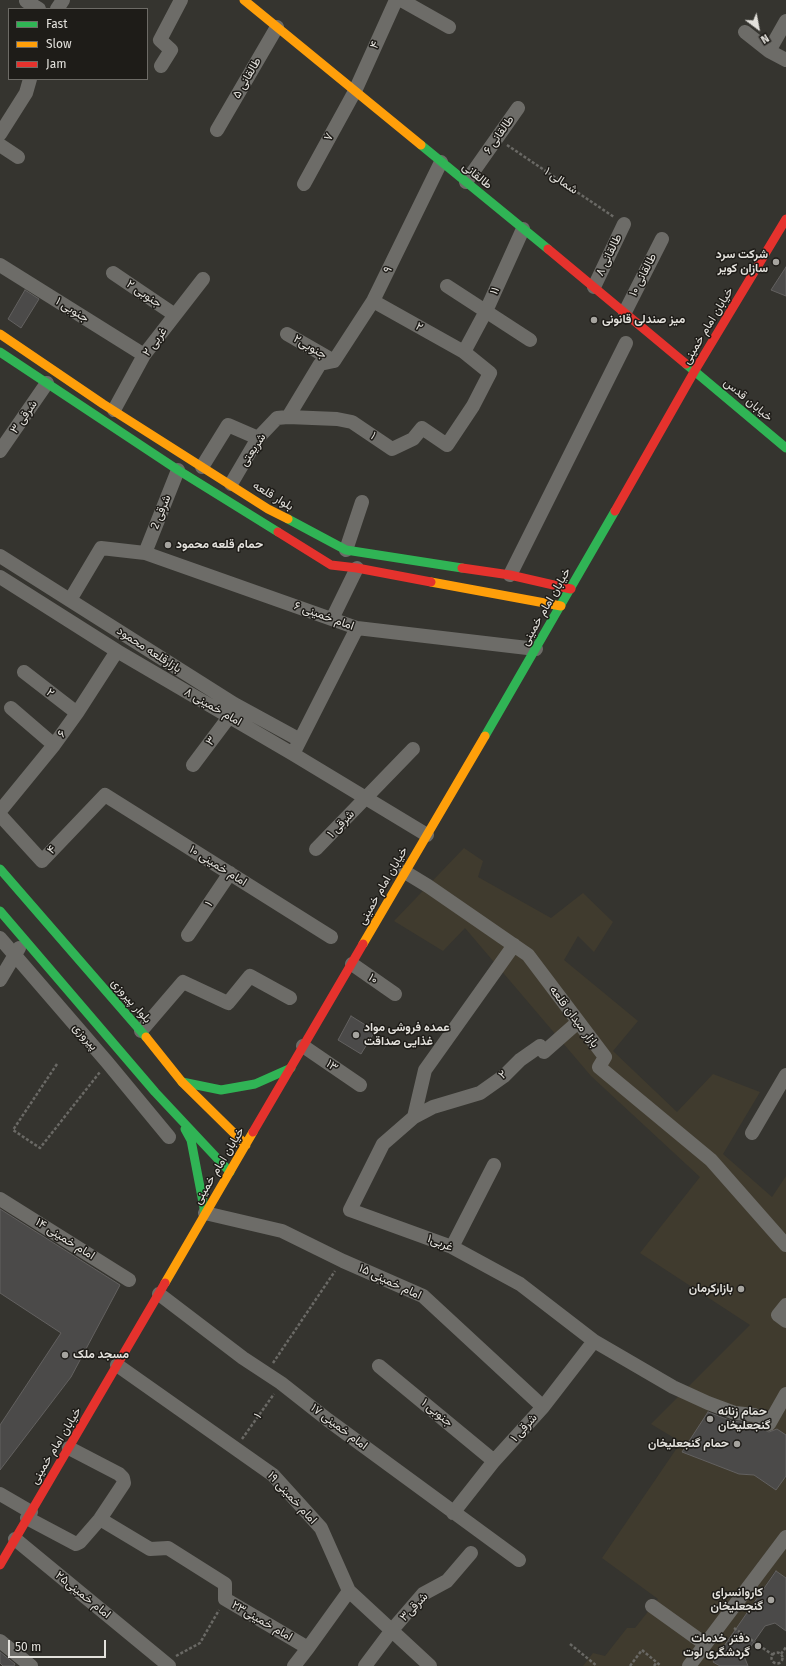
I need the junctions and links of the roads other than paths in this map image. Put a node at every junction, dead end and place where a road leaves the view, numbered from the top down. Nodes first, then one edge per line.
1 (181, 0) edge
2 (244, 0) edge
3 (396, 0) edge
4 (401, 0) edge
5 (26, 1) dead end
6 (37, 8) edge
7 (786, 21) edge
8 (277, 27) junction
9 (449, 27) dead end
10 (745, 32) dead end
11 (769, 52) junction
12 (786, 60) edge
13 (162, 66) dead end
14 (30, 80) edge
15 (355, 91) junction
16 (518, 108) dead end
17 (216, 130) dead end
18 (0, 134) edge
19 (0, 145) edge
20 (18, 157) dead end
21 (441, 162) junction
22 (466, 182) junction
23 (304, 184) dead end
24 (786, 219) edge
25 (624, 224) road end
26 (523, 229) junction
27 (662, 239) dead end
28 (0, 265) edge
29 (114, 273) dead end
30 (203, 279) dead end
31 (447, 286) dead end
32 (594, 287) junction
33 (373, 301) junction
34 (486, 311) junction
35 (624, 312) junction
36 (175, 315) junction
37 (0, 334) edge
38 (287, 334) dead end
39 (530, 340) dead end
40 (626, 343) dead end
41 (0, 352) edge
42 (464, 352) junction
43 (144, 355) junction
44 (334, 361) junction
45 (694, 372) junction
46 (48, 383) junction
47 (114, 410) junction
48 (288, 417) junction
49 (258, 438) junction
50 (447, 445) joint
51 (786, 448) edge
52 (0, 451) edge
53 (202, 467) junction
54 (178, 470) junction
55 (231, 484) junction
56 (362, 502) dead end
57 (346, 550) junction
58 (145, 553) junction
59 (0, 556) edge
60 (357, 568) junction
61 (510, 575) junction
62 (0, 577) edge
63 (571, 589) junction
64 (70, 600) junction
65 (561, 606) junction
66 (332, 618) junction
67 (357, 628) junction
68 (536, 649) junction
69 (117, 651) junction
70 (24, 672) dead end
71 (11, 708) dead end
72 (77, 713) junction
73 (229, 717) junction
74 (300, 740) junction
75 (54, 745) junction
76 (413, 749) dead end
77 (293, 754) junction
78 (193, 765) dead end
79 (105, 795) joint
80 (366, 799) junction
81 (0, 811) edge
82 (0, 815) edge
83 (427, 835) junction
84 (316, 849) dead end
85 (0, 869) edge
86 (405, 872) junction
87 (230, 873) junction
88 (0, 910) edge
89 (188, 935) dead end
90 (331, 937) dead end
91 (0, 938) edge
92 (25, 940) junction
93 (514, 945) junction
94 (14, 955) junction
95 (352, 964) junction
96 (0, 980) edge
97 (395, 994) dead end
98 (290, 998) dead end
99 (578, 1022) junction
100 (141, 1031) junction
101 (304, 1046) junction
102 (290, 1068) junction
103 (786, 1075) edge
104 (182, 1082) junction
105 (360, 1085) dead end
106 (414, 1117) junction
107 (180, 1119) junction
108 (752, 1133) dead end
109 (168, 1137) dead end
110 (246, 1145) junction
111 (494, 1165) dead end
112 (230, 1172) junction
113 (0, 1198) edge
114 (205, 1213) junction
115 (786, 1245) edge
116 (452, 1247) junction
117 (129, 1280) dead end
118 (159, 1294) junction
119 (786, 1305) edge
120 (786, 1320) edge
121 (594, 1342) junction
122 (117, 1364) junction
123 (379, 1366) dead end
124 (786, 1394) edge
125 (543, 1407) junction
126 (70, 1448) junction
127 (494, 1461) junction
128 (0, 1494) edge
129 (453, 1513) junction
130 (29, 1515) junction
131 (100, 1519) junction
132 (786, 1537) edge
133 (15, 1540) junction
134 (471, 1553) dead end
135 (519, 1560) dead end
136 (0, 1565) edge
137 (349, 1591) junction
138 (652, 1606) dead end
139 (392, 1630) junction
140 (0, 1641) edge
141 (705, 1644) junction
142 (308, 1648) junction
143 (167, 1664) edge
144 (31, 1666) edge
145 (294, 1666) edge
146 (365, 1666) edge
147 (430, 1666) edge
148 (689, 1666) edge

1 - 13 street
2 - 8 main road, طالقانی
3 - 15 street, ۴
4 - 9 street
5 - 6 street
7 - 11 street
8 - 15 main road, طالقانی
8 - 17 street, طالقانی ۵
10 - 11 street
11 - 12 street
14 - 18 street
15 - 21 main road, طالقانی
15 - 23 street, ۷
16 - 22 street, طالقانی ۶
19 - 20 street
21 - 22 main road, طالقانی
21 - 33 street, ۹
22 - 26 main road, طالقانی
24 - 45 main road, خیابان امام خمینی
25 - 32 street, طالقانی ۸
26 - 32 main road, طالقانی
26 - 34 street, ۱۱
27 - 35 street, طالقانی ۱۰
28 - 43 street, ۱ جنوبی
29 - 36 street, ۲ جنوبی
30 - 36 street, ۲ غربی
31 - 34 street
32 - 35 main road, طالقانی
33 - 42 street, ۲
33 - 44 street, ۹
34 - 39 street
34 - 42 street, ۱۱
35 - 45 main road, طالقانی
36 - 43 street, ۲ غربی
37 - 47 main road, بلوار قلعه
38 - 44 street, جنوبی۲
40 - 61 street
41 - 46 main road
42 - 50 street, ۲
43 - 47 street, ۲ غربی
44 - 48 street
45 - 51 main road, خیابان قدس
45 - 63 main road, خیابان امام خمینی
46 - 52 street, ۳ شرقی
46 - 54 main road
47 - 53 main road, بلوار قلعه
48 - 49 street, شریعتی
48 - 50 street, ۱
49 - 53 street
49 - 55 street, شریعتی
53 - 55 main road, بلوار قلعه
54 - 58 street, 2 شرقی
54 - 60 main road
55 - 57 main road, بلوار قلعه
56 - 57 street
57 - 61 main road, بلوار قلعه
58 - 64 street, امام خمینی ۶
58 - 66 street, امام خمینی ۶
59 - 64 street, بازارقلعه محمود
60 - 65 main road
60 - 66 street
61 - 63 main road, بلوار قلعه
62 - 69 street, امام خمینی ۸
63 - 65 main road, خیابان امام خمینی
64 - 74 street, بازارقلعه محمود
65 - 68 main road, خیابان امام خمینی
66 - 67 street, امام خمینی ۶
67 - 68 street, امام خمینی ۶
67 - 74 street
68 - 83 main road, خیابان امام خمینی
69 - 72 street, ۶
69 - 73 street, امام خمینی ۸
70 - 72 street, ۲
71 - 75 street
72 - 75 street, ۶
73 - 77 street, امام خمینی ۸
73 - 78 street, ۳
74 - 77 street
75 - 81 street, ۶
76 - 80 street, ۱ شرقی
77 - 80 street, امام خمینی ۸
79 - 82 street, ۴
79 - 87 street, امام خمینی ۱۰
80 - 83 street, امام خمینی ۸
80 - 84 street, ۱ شرقی
83 - 86 main road, خیابان امام خمینی
85 - 100 main road, بلوار پیروزی
86 - 93 street, بازار میدان قلعه
86 - 95 main road, خیابان امام خمینی
87 - 89 street, ۱
87 - 90 street, امام خمینی ۱۰
88 - 92 main road
91 - 94 street, پیروزی
92 - 94 street
92 - 107 main road
93 - 99 street, بازار میدان قلعه
93 - 106 street
94 - 96 street
94 - 109 street, پیروزی
95 - 97 street, ۱۰
95 - 101 main road, خیابان امام خمینی
98 - 100 street
99 - 106 street, ۲
99 - 115 street, بازار میدان قلعه
100 - 104 main road, بلوار پیروزی
101 - 102 main road, خیابان امام خمینی
101 - 105 street, ۱۳
102 - 104 main road
102 - 110 main road, خیابان امام خمینی
103 - 108 street
104 - 110 main road, بلوار پیروزی
106 - 116 street, غربی۱
107 - 112 main road
107 - 114 main road
110 - 112 main road, خیابان امام خمینی
111 - 116 street
112 - 114 main road, خیابان امام خمینی
113 - 117 street, امام خمینی ۱۴
114 - 118 main road, خیابان امام خمینی
114 - 125 street, امام خمینی ۱۵
116 - 121 street, غربی۱
118 - 122 main road, خیابان امام خمینی
118 - 129 street, امام خمینی ۱۷
119 - 120 street
121 - 124 street, غربی۱
121 - 125 street, ۱ شرقی
122 - 126 main road, خیابان امام خمینی
122 - 137 street, امام خمینی ۱۹
123 - 127 street, ۱ جنوبی
125 - 127 street, ۱ شرقی
126 - 130 main road, خیابان امام خمینی
126 - 131 street
127 - 129 street, ۱ شرقی
128 - 130 street
129 - 135 street, امام خمینی ۱۷
130 - 131 street
130 - 133 main road, خیابان امام خمینی
131 - 142 street, امام خمینی۲۳
132 - 141 street
133 - 136 main road, خیابان امام خمینی
133 - 143 street, امام خمینی۲۵
134 - 139 street, شرقی۳
137 - 139 street, امام خمینی ۱۹
137 - 142 street
138 - 141 street
139 - 146 street, شرقی۳
139 - 147 street, امام خمینی ۱۹
140 - 144 street
141 - 148 street
142 - 145 street

